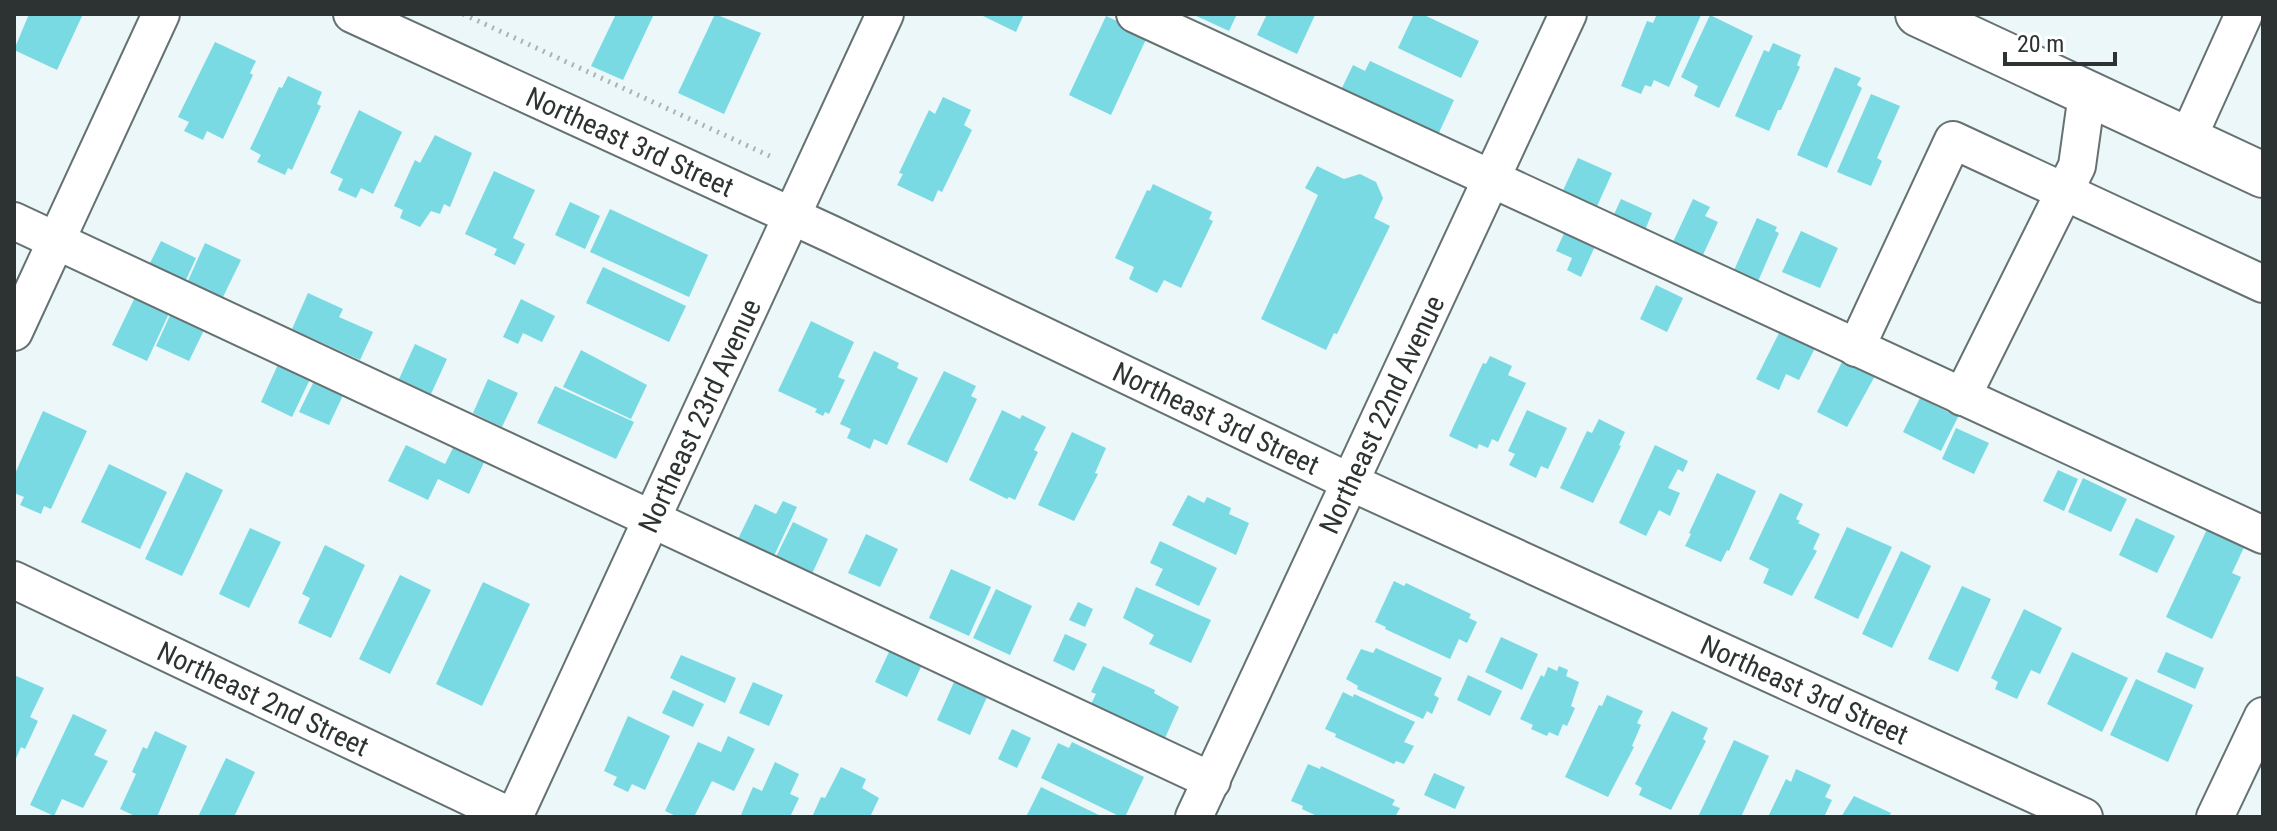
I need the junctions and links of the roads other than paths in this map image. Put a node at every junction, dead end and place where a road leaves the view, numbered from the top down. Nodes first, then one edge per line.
1 (161, 14) edge
2 (352, 14) edge
3 (885, 14) edge
4 (1135, 14) edge
5 (1568, 14) edge
6 (1918, 14) edge
7 (2244, 14) edge
8 (2087, 94) junction
9 (2187, 140) junction
10 (2263, 175) edge
11 (1492, 181) junction
12 (2064, 192) junction
13 (791, 215) junction
14 (14, 221) edge
15 (56, 240) junction
16 (2263, 284) edge
17 (14, 332) edge
18 (1856, 348) junction
19 (1962, 397) junction
20 (1350, 482) junction
21 (650, 518) junction
22 (2263, 535) edge
23 (14, 580) edge
24 (2263, 716) edge
25 (1212, 781) junction
26 (513, 817) edge
27 (1194, 817) edge
28 (2084, 817) edge
29 (2215, 817) edge

1 - 15 street
2 - 13 street, Northeast 3rd Street
3 - 13 street, Northeast 23rd Avenue
4 - 11 street
5 - 11 street, Northeast 22nd Avenue
6 - 8 main road
7 - 9 street
8 - 9 main road
8 - 12 street
9 - 10 main road
11 - 18 street
11 - 20 street, Northeast 22nd Avenue
12 - 16 street
12 - 18 street
12 - 19 street
13 - 20 street, Northeast 3rd Street
13 - 21 street, Northeast 23rd Avenue
14 - 15 street
15 - 17 street
15 - 21 street
18 - 19 street
19 - 22 street
20 - 25 street, Northeast 22nd Avenue
20 - 28 street, Northeast 3rd Street
21 - 25 street
21 - 26 street, Northeast 23rd Avenue
23 - 26 street, Northeast 2nd Street
24 - 29 street
25 - 27 street, Northeast 22nd Avenue

